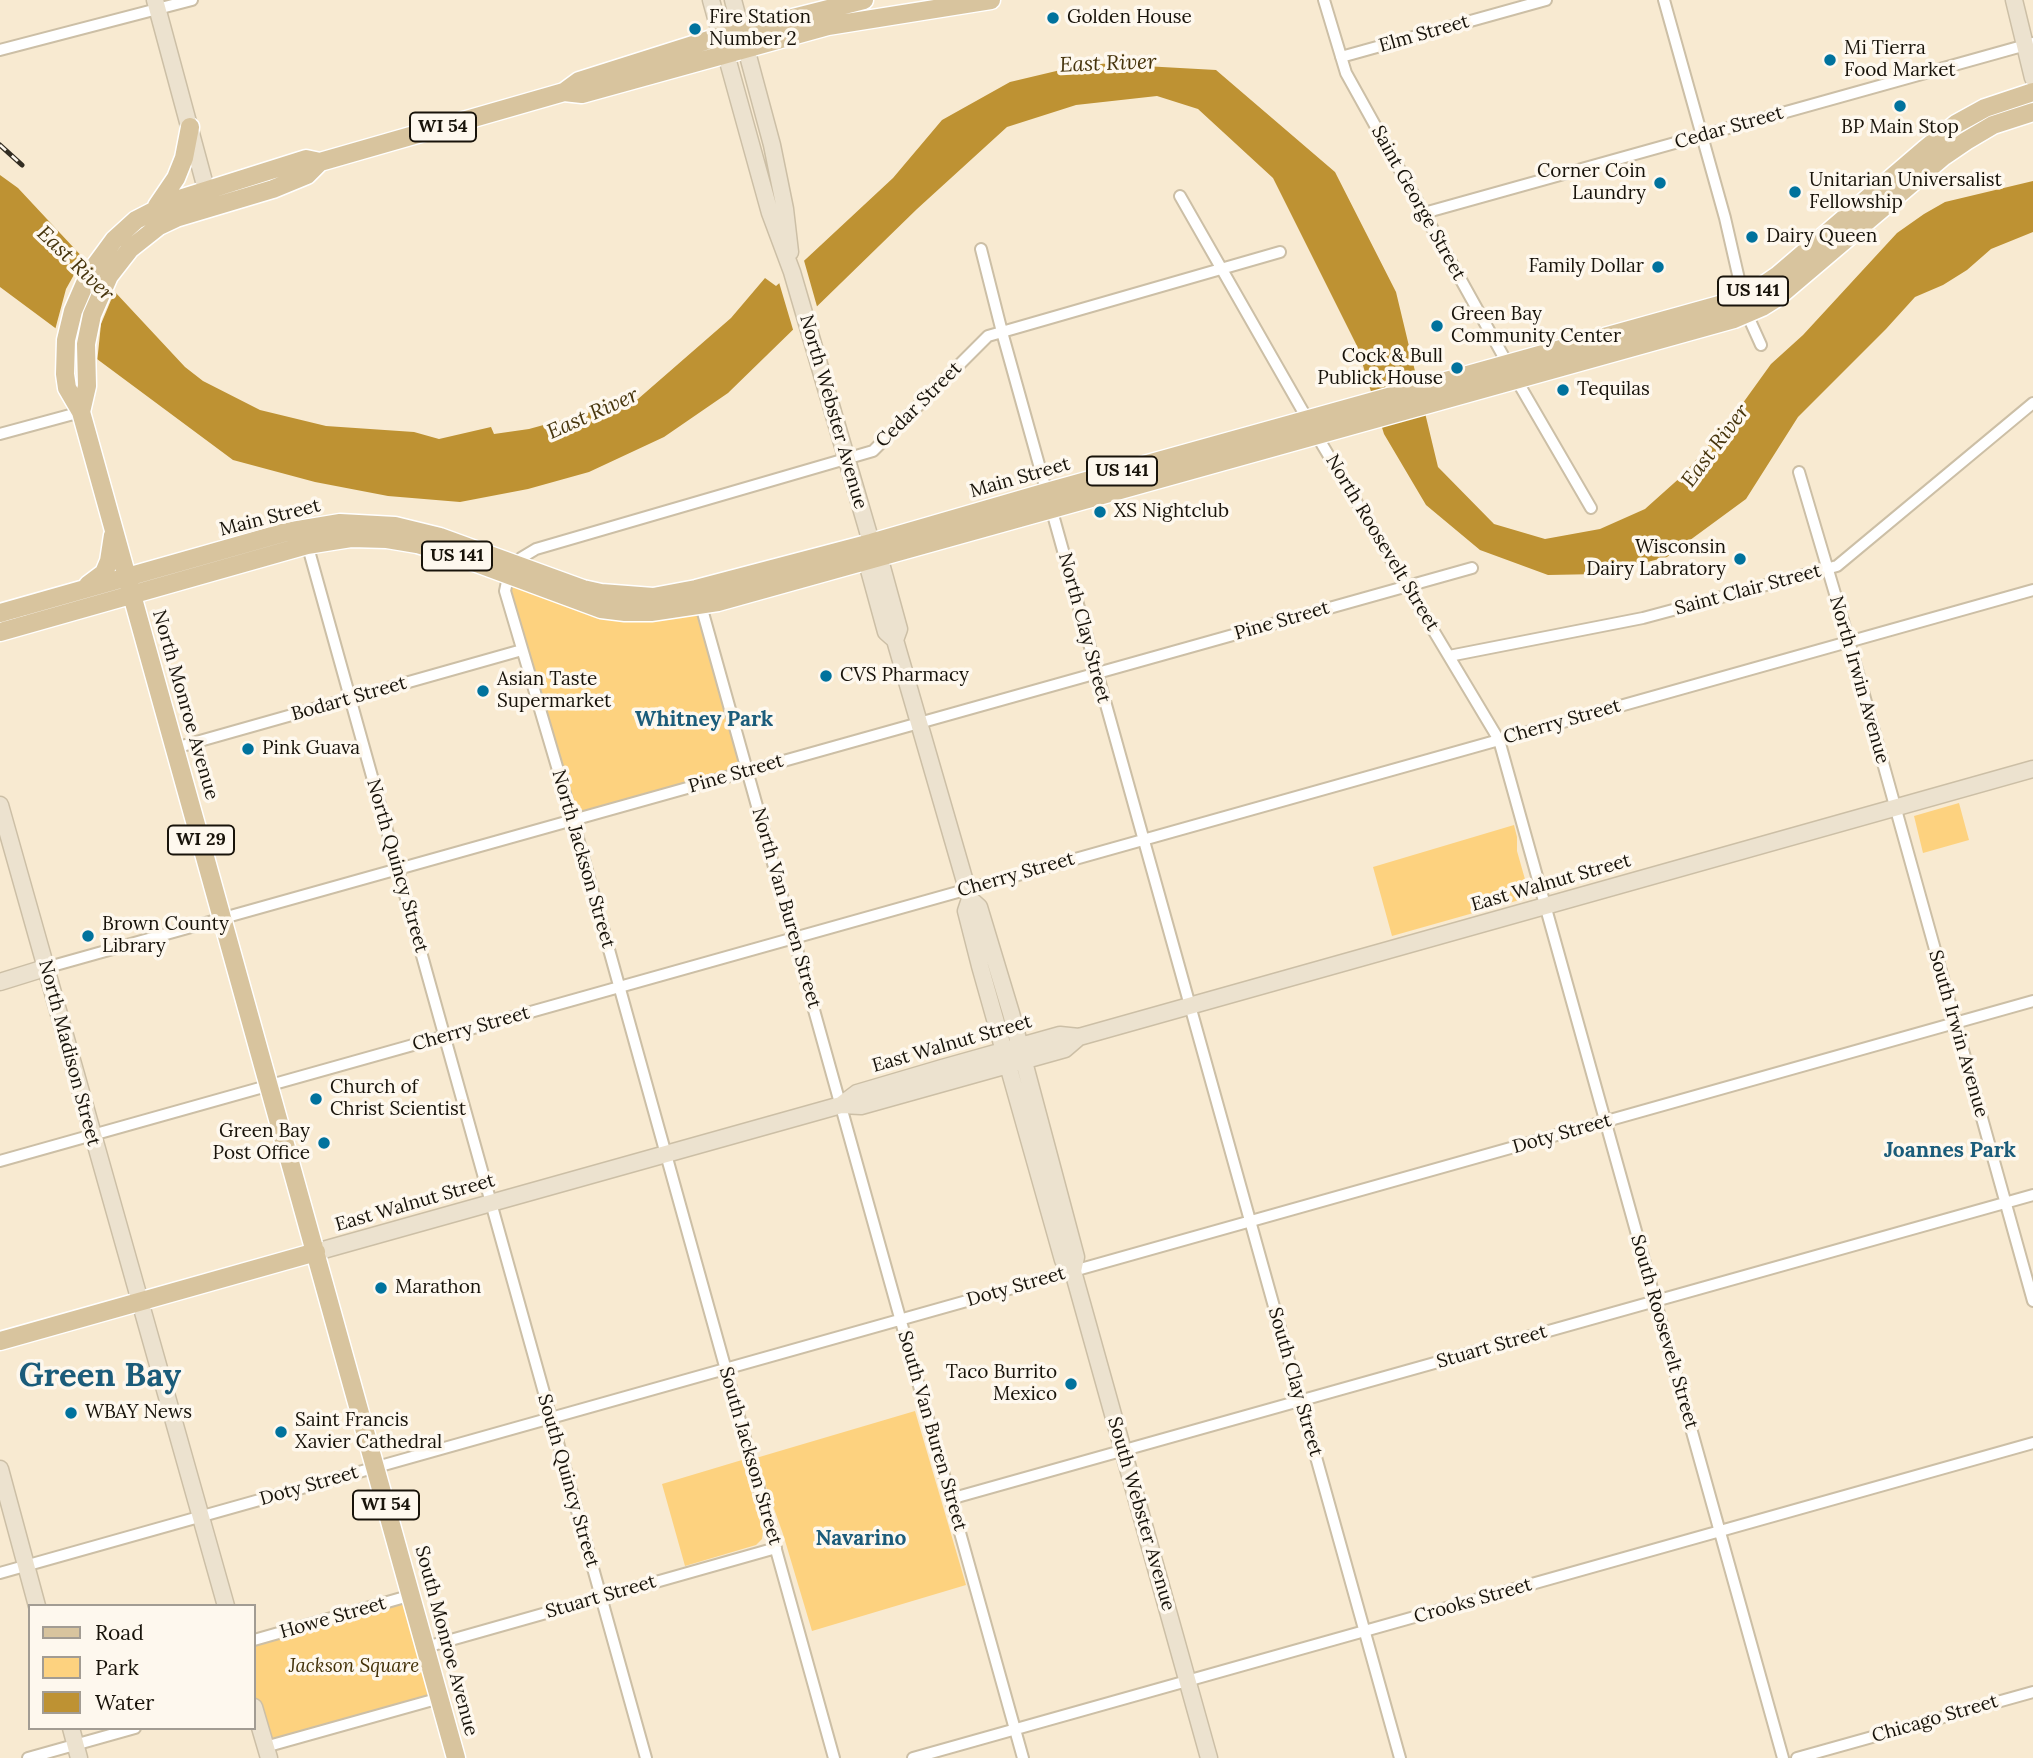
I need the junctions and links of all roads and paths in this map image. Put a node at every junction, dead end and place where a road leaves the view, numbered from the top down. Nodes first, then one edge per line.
1 (192, 0) edge
2 (711, 0) edge
3 (733, 0) edge
4 (864, 0) edge
5 (991, 0) edge
6 (1324, 0) edge
7 (1546, 0) edge
8 (1664, 0) edge
9 (2014, 0) edge
10 (156, 5) edge
11 (743, 40) junction
12 (2029, 44) edge
13 (723, 45) junction
14 (0, 50) edge
15 (1341, 57) junction
16 (2033, 77) edge
17 (2033, 92) edge
18 (2033, 112) edge
19 (190, 127) junction
20 (1702, 136) junction
21 (1180, 196) dead end
22 (209, 198) junction
23 (155, 209) junction
24 (1424, 213) junction
25 (981, 249) dead end
26 (1280, 252) dead end
27 (106, 265) junction
28 (790, 265) junction
29 (1221, 270) junction
30 (1743, 296) junction
31 (1747, 314) junction
32 (1002, 332) junction
33 (1761, 345) dead end
34 (1512, 372) junction
35 (2033, 403) edge
36 (81, 412) junction
37 (1312, 428) junction
38 (0, 435) edge
39 (847, 460) junction
40 (1799, 472) dead end
41 (1049, 500) junction
42 (1591, 508) dead end
43 (114, 528) junction
44 (304, 537) junction
45 (874, 551) junction
46 (514, 568) junction
47 (1472, 568) dead end
48 (1828, 569) junction
49 (130, 586) junction
50 (1408, 586) junction
51 (2033, 590) edge
52 (74, 592) junction
53 (699, 598) junction
54 (0, 613) edge
55 (0, 632) edge
56 (1849, 641) junction
57 (522, 650) junction
58 (1449, 656) junction
59 (1097, 673) junction
60 (350, 699) junction
61 (920, 723) junction
62 (1499, 740) junction
63 (175, 748) junction
64 (2033, 769) edge
65 (747, 771) junction
66 (0, 805) edge
67 (1895, 808) junction
68 (573, 820) junction
69 (1143, 840) junction
70 (398, 870) junction
71 (968, 894) junction
72 (1545, 907) junction
73 (223, 919) junction
74 (794, 938) junction
75 (45, 968) junction
76 (0, 982) edge
77 (619, 987) junction
78 (2033, 1001) edge
79 (1190, 1006) junction
80 (1955, 1023) junction
81 (444, 1036) junction
82 (1014, 1056) junction
83 (269, 1085) junction
84 (841, 1105) junction
85 (1605, 1122) junction
86 (92, 1135) junction
87 (666, 1154) junction
88 (0, 1161) edge
89 (2033, 1195) edge
90 (2006, 1202) junction
91 (491, 1203) junction
92 (1250, 1222) junction
93 (316, 1252) junction
94 (1073, 1271) junction
95 (141, 1301) junction
96 (1655, 1301) junction
97 (2033, 1301) edge
98 (901, 1320) junction
99 (0, 1341) edge
100 (726, 1369) junction
101 (1300, 1401) junction
102 (551, 1418) junction
103 (2033, 1443) edge
104 (1124, 1450) junction
105 (376, 1467) junction
106 (0, 1469) edge
107 (950, 1499) junction
108 (201, 1516) junction
109 (1719, 1531) junction
110 (776, 1548) junction
111 (26, 1566) junction
112 (0, 1573) edge
113 (412, 1595) junction
114 (601, 1597) junction
115 (36, 1604) edge
116 (225, 1604) edge
117 (1364, 1631) junction
118 (256, 1639) edge
119 (426, 1647) junction
120 (1188, 1681) junction
121 (2033, 1692) edge
122 (440, 1698) junction
123 (256, 1714) edge
124 (1015, 1729) junction
125 (72, 1730) edge
126 (130, 1730) edge
127 (77, 1751) edge
128 (267, 1752) edge
129 (28, 1758) edge
130 (456, 1758) edge
131 (646, 1758) edge
132 (834, 1758) edge
133 (914, 1758) edge
134 (1023, 1758) edge
135 (1209, 1758) edge
136 (1400, 1758) edge
137 (1783, 1758) edge
138 (1797, 1758) edge

1 - 10 street
2 - 13 main road, North Webster Avenue
3 - 11 main road, North Webster Avenue
4 - 11 main road, WI 54
5 - 11 main road, WI 54
6 - 15 street, Saint George Street
7 - 15 street, Elm Street
8 - 20 street
9 - 12 main road
10 - 14 street
10 - 19 main road
11 - 13 main road, WI 54
11 - 28 main road, North Webster Avenue
12 - 16 main road
12 - 20 street, Cedar Street
13 - 22 main road, WI 54
13 - 28 main road, North Webster Avenue
15 - 24 street, Saint George Street
17 - 30 main road, Main Street / US 141
18 - 31 main road, Main Street / US 141
19 - 22 main road
19 - 23 main road
20 - 24 street, Cedar Street
20 - 30 street
21 - 29 street, North Roosevelt Street
22 - 23 main road, WI 54
22 - 27 main road, WI 54
23 - 27 main road, WI 54
24 - 34 street, Saint George Street
25 - 32 street, North Clay Street
26 - 29 street, Cedar Street
27 - 36 main road, WI 54
27 - 36 main road, WI 54
28 - 39 main road, North Webster Avenue
29 - 32 street, Cedar Street
29 - 37 street, North Roosevelt Street
30 - 31 street
30 - 34 main road, Main Street / US 141
31 - 33 street
31 - 34 main road, Main Street / US 141
32 - 39 street, Cedar Street
32 - 41 street, North Clay Street
34 - 37 main road, Main Street / US 141
34 - 42 street, Saint George Street
35 - 48 street, Saint Clair Street
36 - 38 street
36 - 43 main road, North Monroe Avenue / WI 54
37 - 41 main road, Main Street / US 141
37 - 50 street, North Roosevelt Street
39 - 45 main road, North Webster Avenue
39 - 46 street, Cedar Street
40 - 48 street, North Irwin Avenue
41 - 45 main road, Main Street / US 141
41 - 59 street, North Clay Street
43 - 49 main road, North Monroe Avenue / WI 54
43 - 52 main road
44 - 46 main road, Main Street / US 141
44 - 49 main road, Main Street / US 141
44 - 60 street, North Quincy Street
45 - 53 main road, Main Street / US 141
45 - 61 main road, North Webster Avenue
46 - 53 main road, Main Street / US 141
46 - 57 street, North Jackson Street
47 - 50 street, Pine Street
48 - 56 street, North Irwin Avenue
48 - 58 street, Saint Clair Street
49 - 52 main road, Main Street / US 141
49 - 55 main road, Main Street / US 141
49 - 63 main road, North Monroe Avenue / WI 29
50 - 58 street, North Roosevelt Street
50 - 59 street, Pine Street
51 - 56 street, Cherry Street
52 - 54 main road, Main Street / US 141
53 - 65 street, North Van Buren Street
56 - 62 street, Cherry Street
56 - 67 street, North Irwin Avenue
57 - 60 street, Bodart Street
57 - 68 street, North Jackson Street
58 - 62 street, North Roosevelt Street
59 - 61 street, Pine Street
59 - 69 street, North Clay Street
60 - 63 street, Bodart Street
60 - 70 street, North Quincy Street
61 - 65 street, Pine Street
61 - 71 main road, North Webster Avenue
62 - 69 street, Cherry Street
62 - 72 street, North Roosevelt Street
63 - 73 main road, North Monroe Avenue / WI 29
64 - 67 main road, East Walnut Street
65 - 68 street, Pine Street
65 - 74 street, North Van Buren Street
66 - 75 main road, North Madison Street
67 - 72 main road, East Walnut Street
67 - 80 street, South Irwin Avenue
68 - 70 street, Pine Street
68 - 77 street, North Jackson Street
69 - 71 street, Cherry Street
69 - 79 street, North Clay Street
70 - 73 street, Pine Street
70 - 81 street, North Quincy Street
71 - 74 street, Cherry Street
71 - 82 main road, North Webster Avenue
72 - 79 main road, East Walnut Street
72 - 85 street, South Roosevelt Street
73 - 75 street, Pine Street
73 - 83 main road, North Monroe Avenue / WI 29
74 - 77 street, Cherry Street
74 - 84 street, North Van Buren Street
75 - 76 main road, Pine Street
75 - 86 main road, North Madison Street
77 - 81 street, Cherry Street
77 - 87 street, North Jackson Street
78 - 80 street, Doty Street
79 - 82 main road, East Walnut Street
79 - 92 street, South Clay Street
80 - 85 street, Doty Street
80 - 90 street, South Irwin Avenue
81 - 83 street, Cherry Street
81 - 91 street, North Quincy Street
82 - 84 main road, East Walnut Street
82 - 94 main road, South Webster Avenue
83 - 86 street, Cherry Street
83 - 93 main road, North Monroe Avenue / WI 29
84 - 87 main road, East Walnut Street
84 - 98 street, South Van Buren Street
85 - 92 street, Doty Street
85 - 96 street, South Roosevelt Street
86 - 88 street, Cherry Street
86 - 95 main road, North Madison Street
87 - 91 main road, East Walnut Street
87 - 100 street, South Jackson Street
89 - 90 street, Stuart Street
90 - 96 street, Stuart Street
90 - 97 street, South Irwin Avenue
91 - 93 main road, East Walnut Street
91 - 102 street, South Quincy Street
92 - 94 street, Doty Street
92 - 101 street, South Clay Street
93 - 95 main road, East Walnut Street
93 - 105 main road, South Monroe Avenue / WI 54
94 - 98 street, Doty Street
94 - 104 main road, South Webster Avenue
95 - 99 main road, East Walnut Street
95 - 108 main road, North Madison Street
96 - 101 street, Stuart Street
96 - 109 street, South Roosevelt Street
98 - 100 street, Doty Street
98 - 107 street, South Van Buren Street
100 - 102 street, Doty Street
100 - 110 street, South Jackson Street
101 - 104 street, Stuart Street
101 - 117 street, South Clay Street
102 - 105 street, Doty Street
102 - 114 street, South Quincy Street
103 - 109 street, Crooks Street
104 - 107 street, Stuart Street
104 - 120 main road, South Webster Avenue
105 - 108 street, Doty Street
105 - 113 main road, South Monroe Avenue / WI 54
106 - 111 main road
107 - 124 street, South Van Buren Street
108 - 111 street, Doty Street
108 - 116 main road, North Madison Street
109 - 117 street, Crooks Street
109 - 137 street, South Roosevelt Street
110 - 114 street, Stuart Street
110 - 132 street, South Jackson Street
111 - 112 street, Doty Street
111 - 115 main road
113 - 118 street, Howe Street
113 - 119 main road, South Monroe Avenue / WI 54
114 - 119 street, Stuart Street
114 - 131 street, South Quincy Street
117 - 120 street, Crooks Street
117 - 136 street, South Clay Street
119 - 122 main road, South Monroe Avenue / WI 54
120 - 124 street, Crooks Street
120 - 135 main road, South Webster Avenue
121 - 138 street, Chicago Street
122 - 128 street
122 - 130 main road, South Monroe Avenue / WI 54
123 - 128 main road
124 - 133 street, Crooks Street
124 - 134 street, South Van Buren Street
125 - 127 main road
126 - 127 street
127 - 129 street

